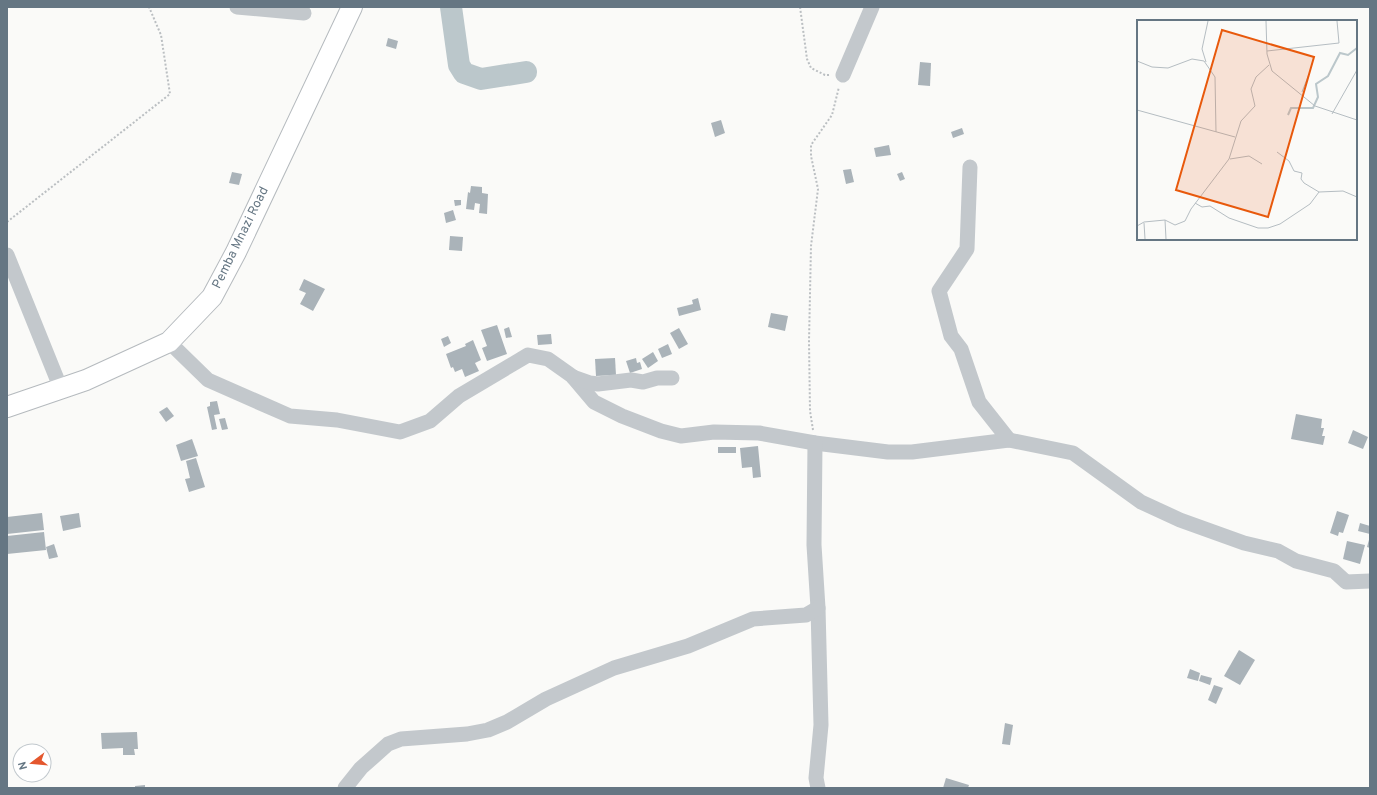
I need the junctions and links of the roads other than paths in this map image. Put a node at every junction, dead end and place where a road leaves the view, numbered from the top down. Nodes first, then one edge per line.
1 (237, 7) edge
2 (352, 7) edge
3 (872, 7) edge
4 (304, 12) dead end
5 (843, 74) road end
6 (970, 167) dead end
7 (7, 254) edge
8 (169, 342) junction
9 (572, 376) junction
10 (672, 378) dead end
11 (61, 389) junction
12 (7, 407) edge
13 (1010, 440) junction
14 (815, 443) junction
15 (1370, 581) edge
16 (818, 608) junction
17 (345, 788) edge
18 (818, 788) edge

1 - 4 street
2 - 8 main road, Pemba Mnazi Road
3 - 5 street
6 - 13 street
7 - 11 street
8 - 9 street
8 - 11 main road, Pemba Mnazi Road
9 - 10 street
9 - 14 street
11 - 12 main road, Pemba Mnazi Road
13 - 14 street
13 - 15 street
14 - 16 street
16 - 17 street
16 - 18 street

